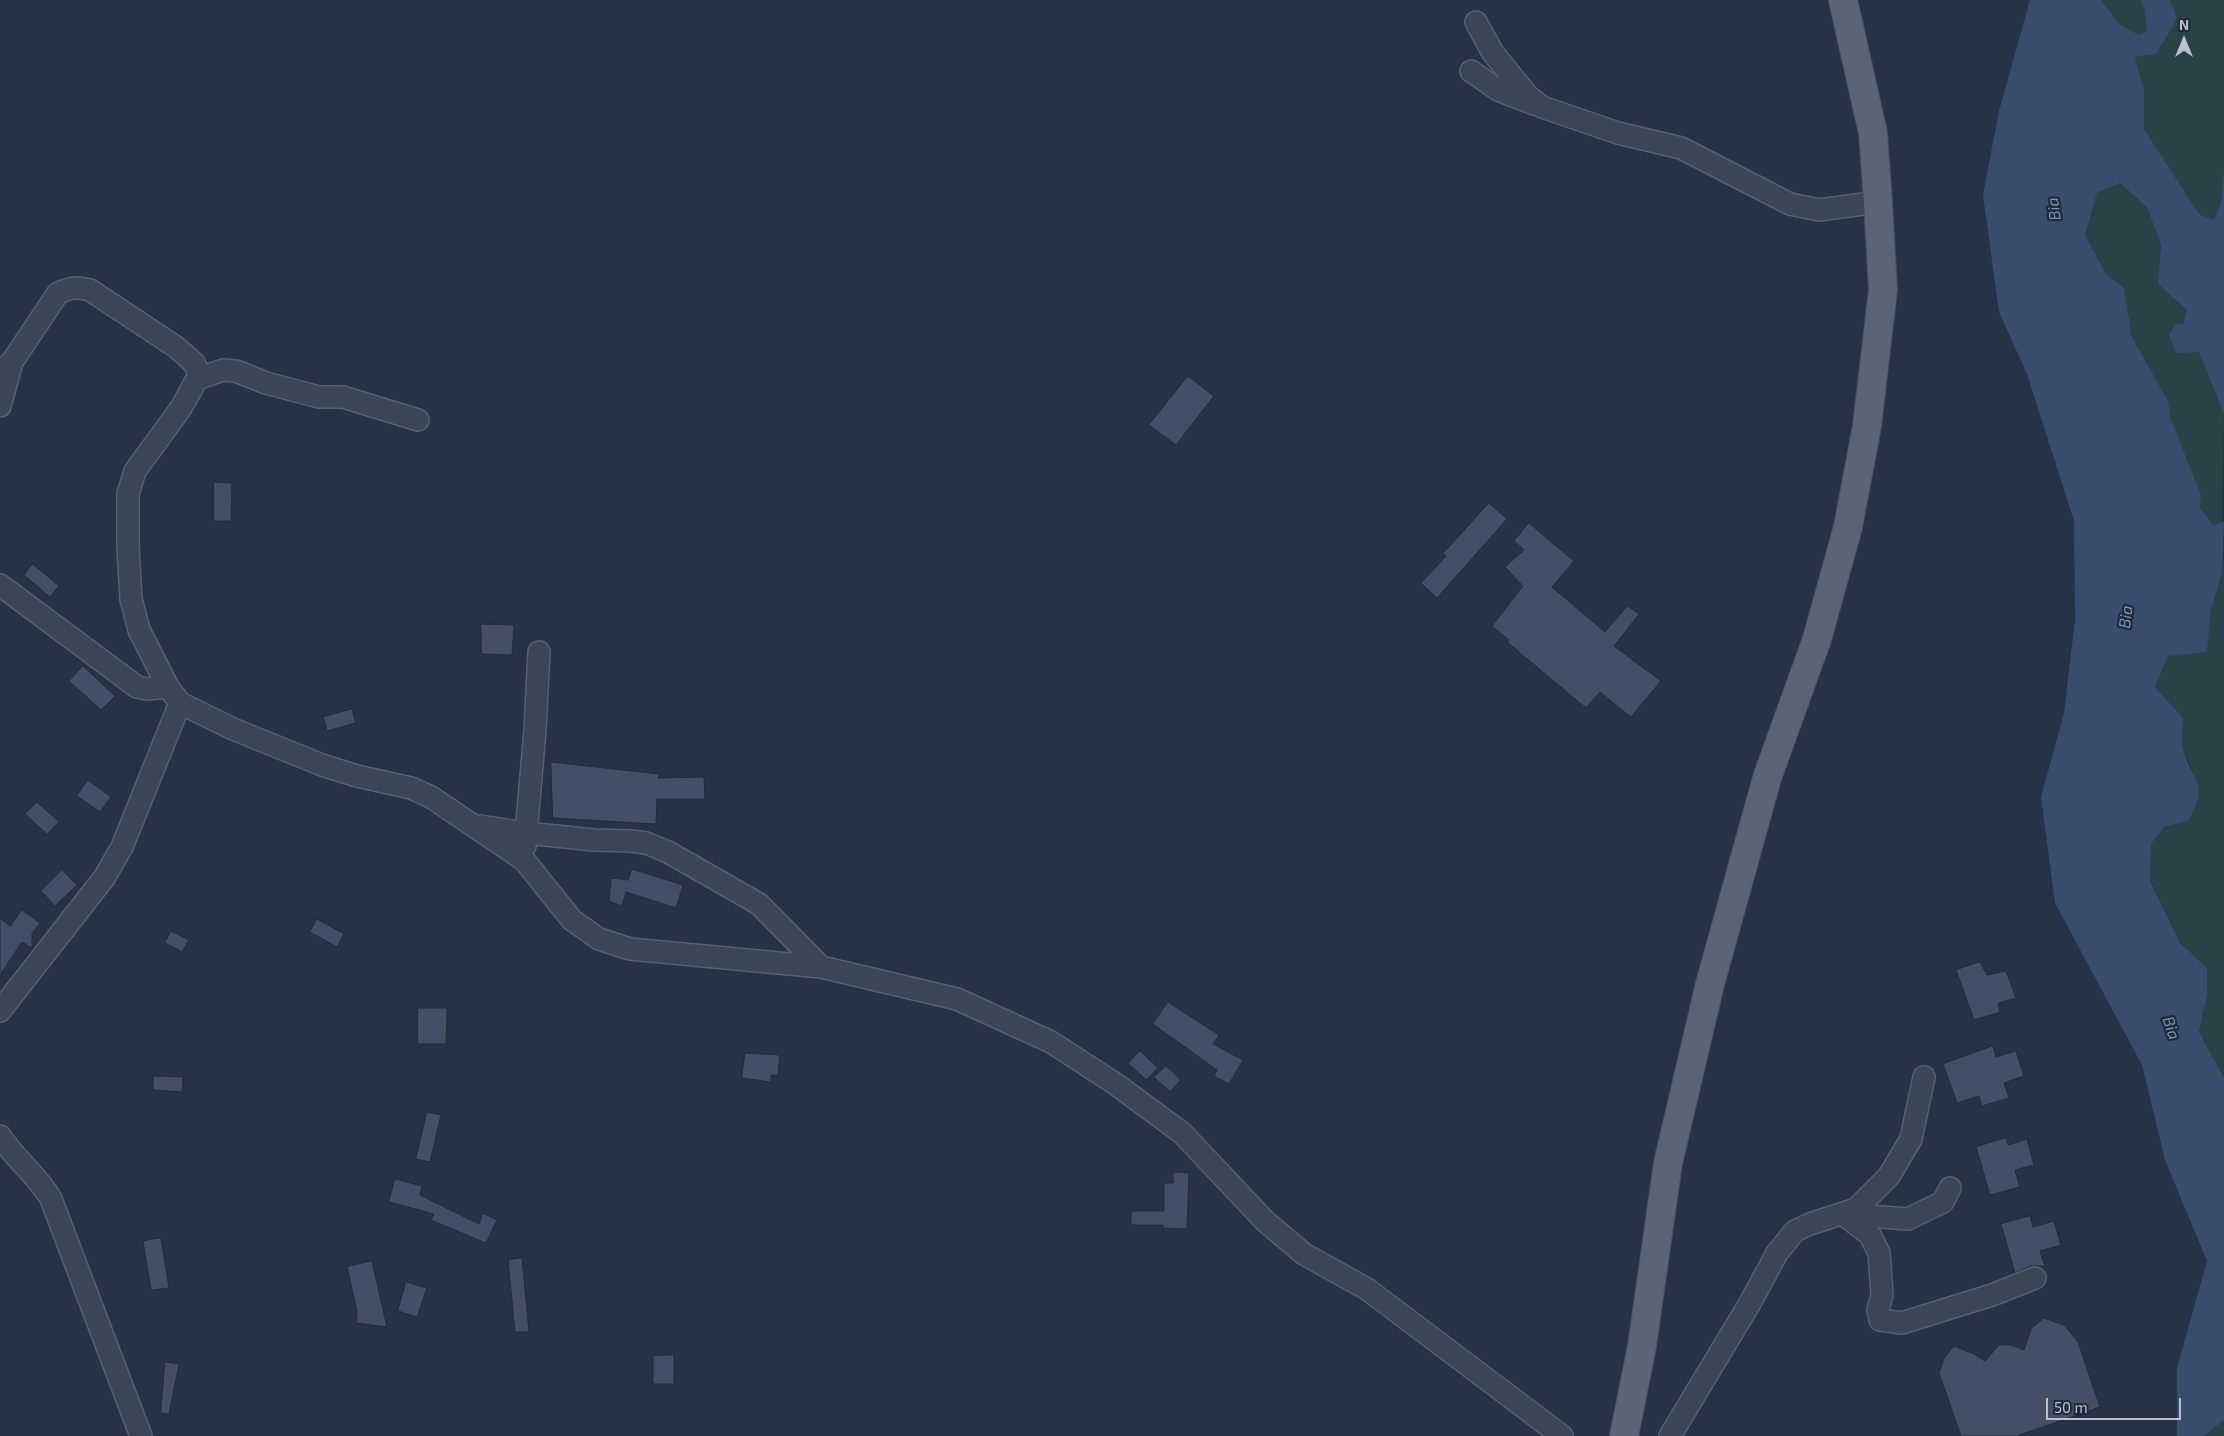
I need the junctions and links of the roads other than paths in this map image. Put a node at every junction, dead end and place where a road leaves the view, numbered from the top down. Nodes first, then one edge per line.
1 (1843, 0) edge
2 (1476, 22) dead end
3 (1471, 71) dead end
4 (1542, 107) junction
5 (1878, 202) junction
6 (6, 367) edge
7 (197, 380) junction
8 (0, 406) edge
9 (418, 420) dead end
10 (0, 585) edge
11 (539, 652) dead end
12 (174, 695) junction
13 (474, 825) junction
14 (526, 833) junction
15 (524, 860) junction
16 (821, 967) junction
17 (0, 1011) edge
18 (1924, 1077) dead end
19 (0, 1136) edge
20 (1950, 1188) dead end
21 (1843, 1214) junction
22 (2035, 1278) dead end
23 (141, 1436) edge
24 (1562, 1436) edge
25 (1624, 1436) edge
26 (1670, 1436) edge

1 - 5 main road
2 - 4 street
3 - 4 street
4 - 5 street
5 - 25 main road
6 - 7 street
6 - 8 street
7 - 9 street
7 - 12 street
10 - 12 street
11 - 14 street
12 - 13 street
12 - 17 street
13 - 14 street
13 - 15 street
14 - 15 street
14 - 16 street
15 - 16 street
16 - 24 street
18 - 21 street
19 - 23 street
20 - 21 street
21 - 22 street
21 - 26 street

